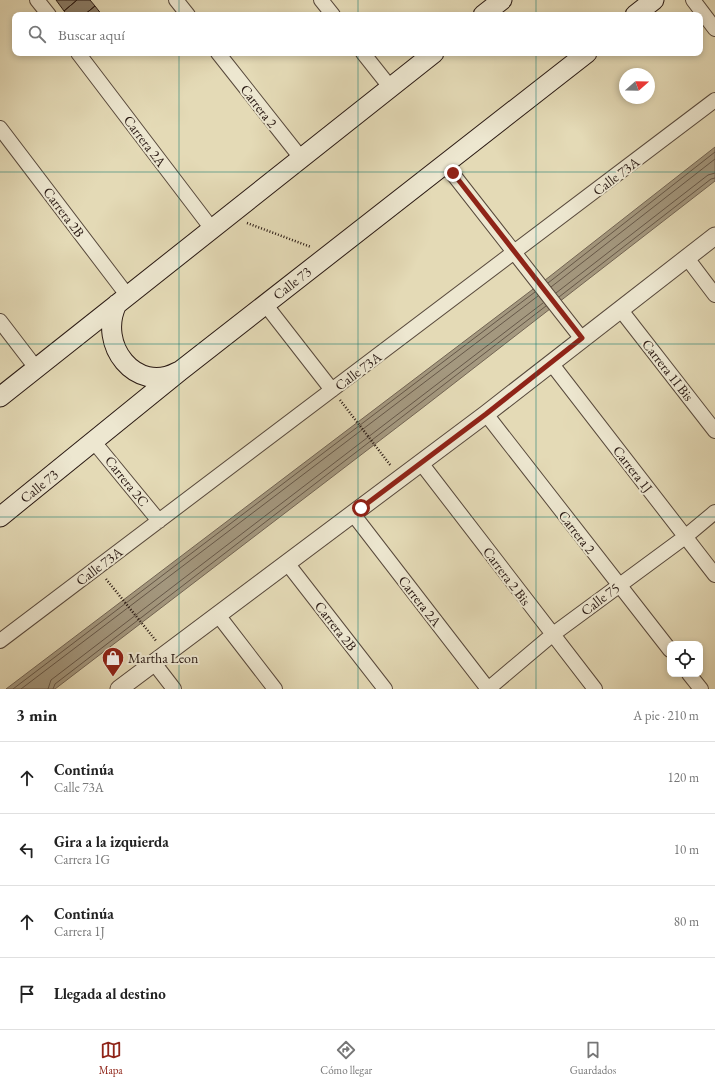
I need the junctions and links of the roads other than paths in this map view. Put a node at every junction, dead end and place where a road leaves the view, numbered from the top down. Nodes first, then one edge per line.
1 (38, 0) edge
2 (176, 0) edge
3 (321, 0) edge
4 (502, 0) edge
5 (654, 0) edge
6 (693, 0) edge
7 (47, 12) edge
8 (186, 12) edge
9 (331, 12) edge
10 (487, 12) edge
11 (639, 12) edge
12 (702, 12) edge
13 (703, 13) edge
14 (715, 29) edge
15 (80, 56) edge
16 (220, 56) edge
17 (365, 56) edge
18 (430, 56) edge
19 (582, 56) edge
20 (390, 87) junction
21 (715, 100) edge
22 (0, 128) edge
23 (301, 158) junction
24 (445, 164) junction
25 (212, 229) junction
26 (715, 236) edge
27 (514, 252) junction
28 (687, 258) junction
29 (715, 295) edge
30 (122, 300) junction
31 (265, 304) junction
32 (620, 309) junction
33 (0, 321) edge
34 (582, 338) junction
35 (550, 363) junction
36 (36, 368) junction
37 (180, 371) junction
38 (332, 390) junction
39 (0, 397) edge
40 (486, 414) junction
41 (715, 430) edge
42 (94, 442) junction
43 (421, 463) junction
44 (715, 512) edge
45 (353, 514) junction
46 (0, 517) edge
47 (159, 521) junction
48 (685, 537) junction
49 (287, 563) junction
50 (715, 575) edge
51 (618, 585) junction
52 (218, 615) junction
53 (552, 635) junction
54 (0, 641) edge
55 (667, 646) edge
56 (154, 663) junction
57 (691, 677) edge
58 (119, 689) edge
59 (174, 689) edge
60 (275, 689) edge
61 (385, 689) edge
62 (488, 689) edge
63 (595, 689) edge
64 (701, 689) edge

1 - 7 street
2 - 8 street
3 - 9 street
4 - 10 main road
5 - 11 main road
6 - 12 street
13 - 14 street
15 - 25 street, Carrera 2A
16 - 23 street, Carrera 2
17 - 20 street
18 - 20 main road
19 - 24 main road, Calle 73
20 - 23 main road
21 - 27 street, Calle 73A
22 - 30 street, Carrera 2B
23 - 25 main road
24 - 27 street
24 - 31 main road, Calle 73
25 - 30 main road
26 - 28 street
27 - 34 street
27 - 38 street, Calle 73A
28 - 29 street
28 - 32 street
30 - 36 main road
30 - 37 main road
31 - 37 main road, Calle 73
31 - 38 street
32 - 34 street
32 - 41 street, Carrera 1I Bis
33 - 36 street
34 - 35 street
35 - 40 street
35 - 48 street, Carrera 1J
36 - 39 main road
37 - 42 main road, Calle 73
38 - 47 street, Calle 73A
40 - 43 street
40 - 51 street, Carrera 2
42 - 46 main road, Calle 73
42 - 47 street, Carrera 2C
43 - 45 street
43 - 53 street, Carrera 2 Bis
44 - 48 street, Calle 75
45 - 49 street
45 - 62 street, Carrera 2A
47 - 54 street, Calle 73A
48 - 50 street, Carrera 1J
48 - 51 street, Calle 75
49 - 52 street
49 - 61 street, Carrera 2B
51 - 53 street, Calle 75
51 - 55 street, Carrera 2
52 - 56 street
52 - 60 street
53 - 62 street, Calle 75
53 - 63 street, Carrera 2 Bis
56 - 58 street
56 - 59 street
57 - 64 street

